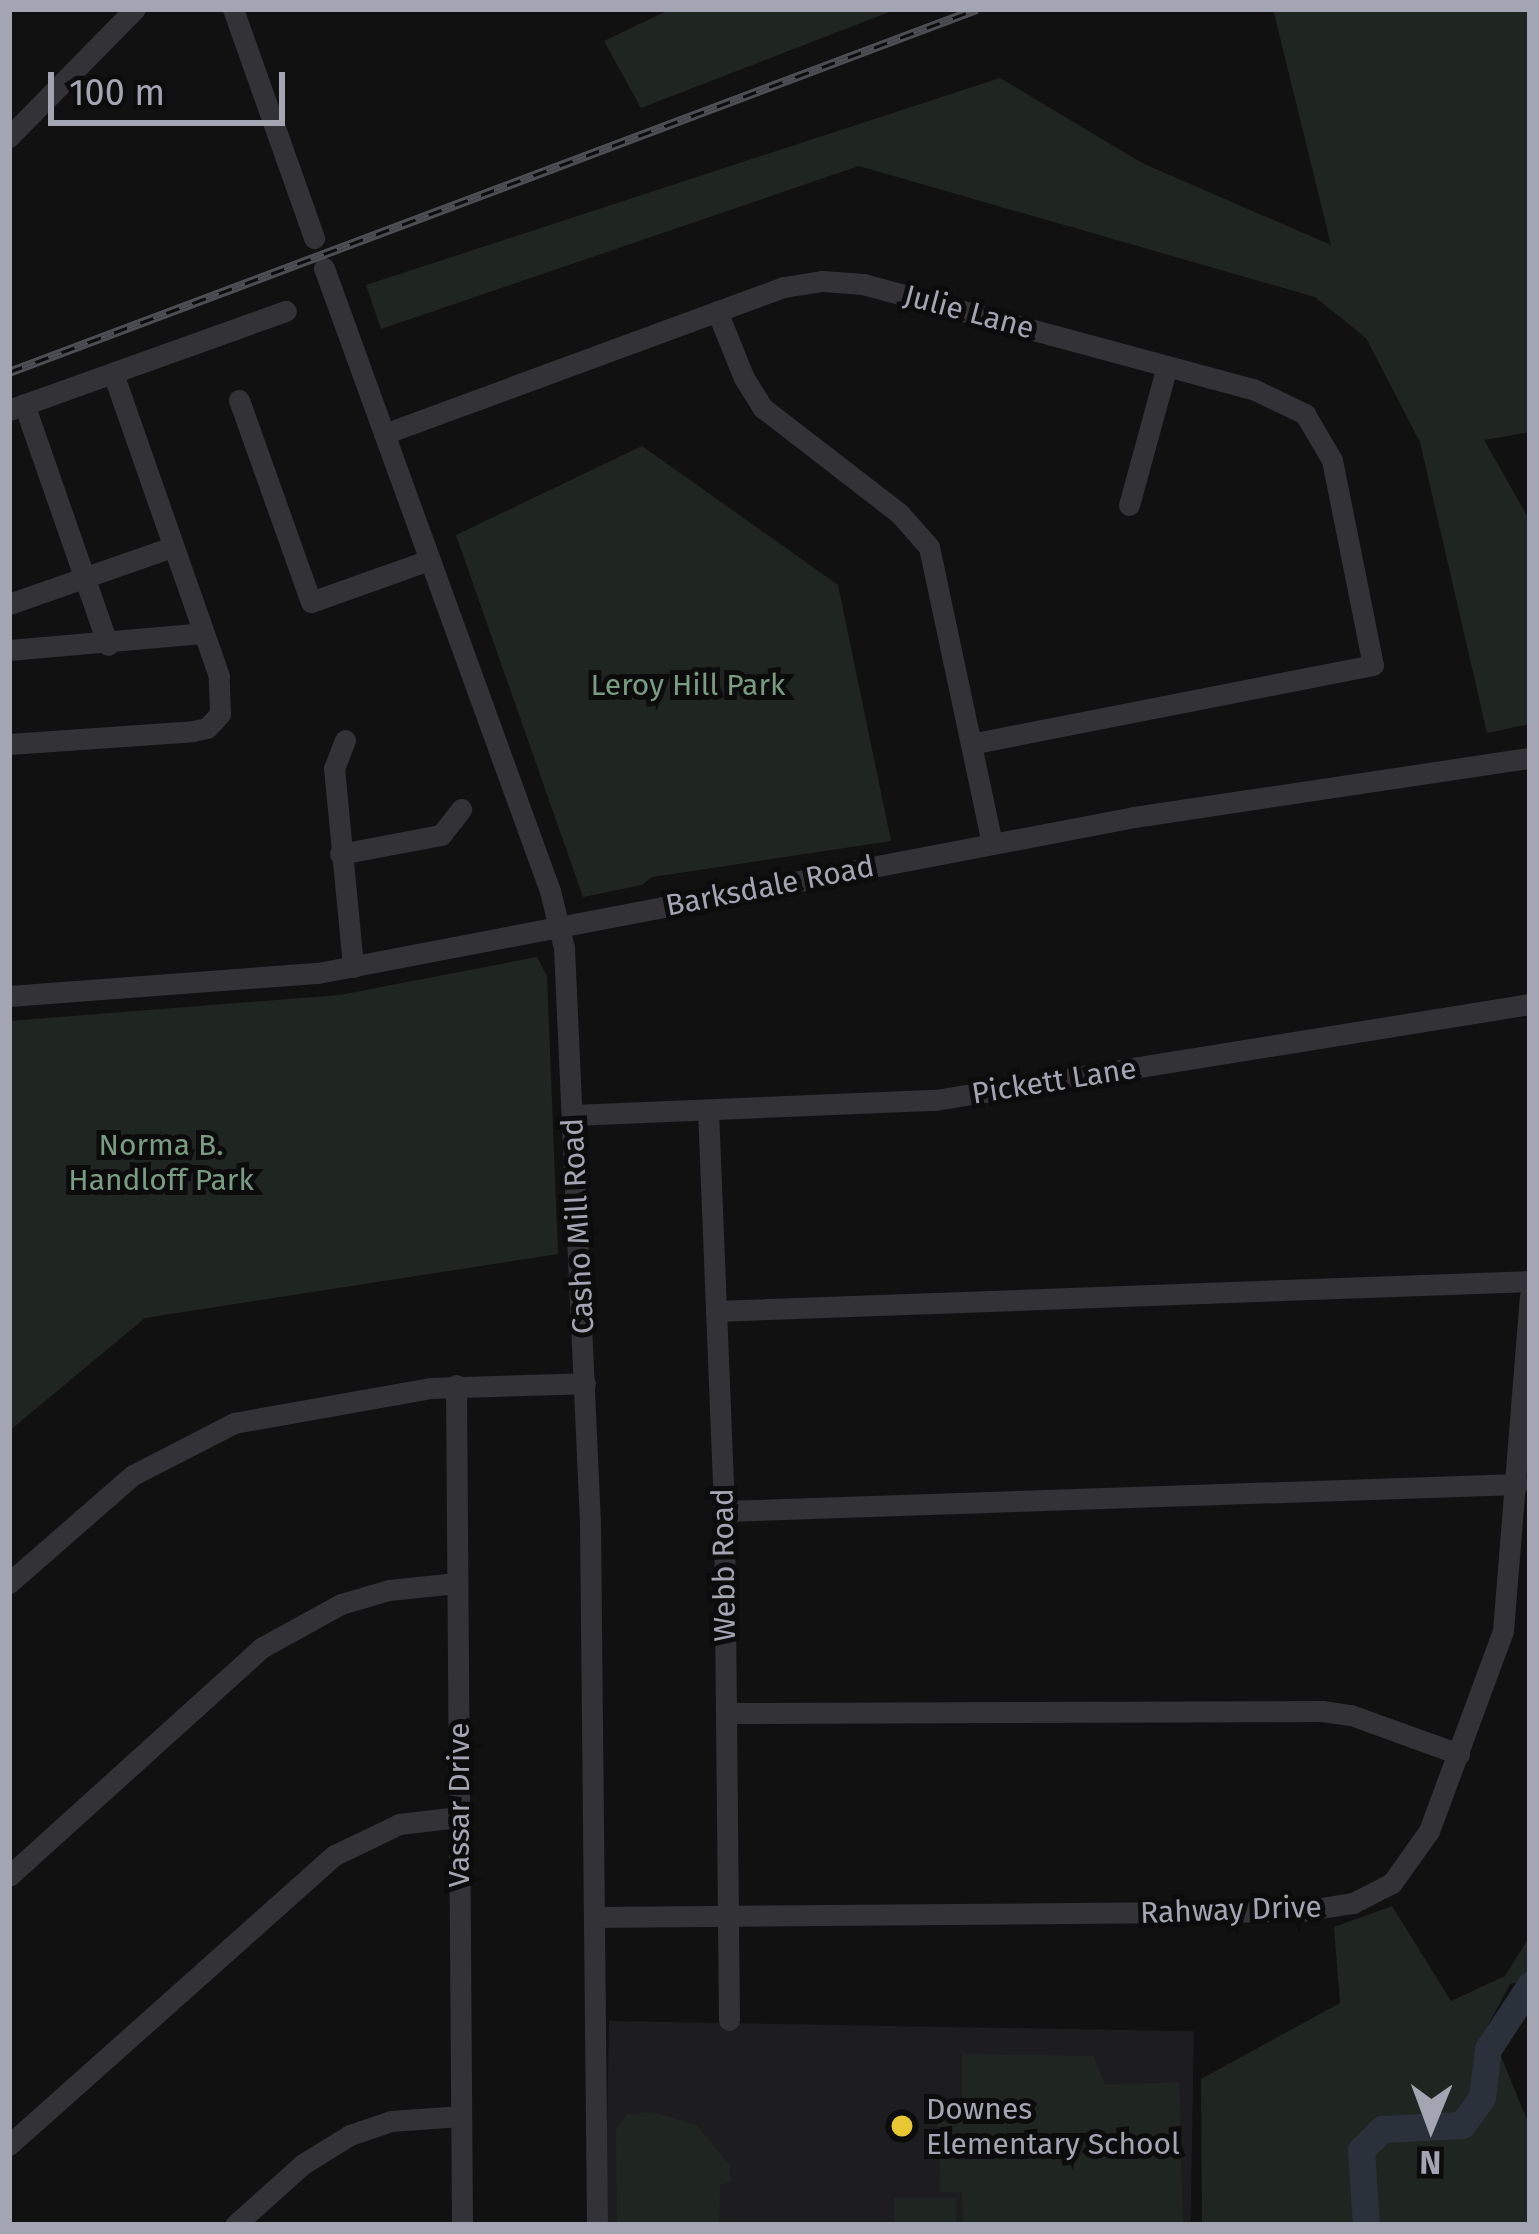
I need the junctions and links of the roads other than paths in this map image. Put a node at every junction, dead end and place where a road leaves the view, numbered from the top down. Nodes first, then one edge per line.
1 (135, 9) edge
2 (233, 9) edge
3 (9, 137) edge
4 (314, 238) dead end
5 (324, 268) dead end
6 (286, 311) dead end
7 (717, 311) junction
8 (1167, 366) junction
9 (113, 373) junction
10 (239, 400) dead end
11 (16, 407) edge
12 (384, 434) junction
13 (1129, 505) dead end
14 (172, 547) junction
15 (429, 560) junction
16 (85, 577) junction
17 (9, 604) edge
18 (202, 633) junction
19 (108, 645) junction
20 (9, 650) edge
21 (345, 740) dead end
22 (9, 744) edge
23 (972, 744) junction
24 (1530, 758) edge
25 (461, 809) dead end
26 (992, 843) junction
27 (340, 854) junction
28 (560, 927) junction
29 (353, 967) junction
30 (9, 996) edge
31 (1530, 1004) edge
32 (708, 1110) junction
33 (573, 1115) junction
34 (1530, 1281) edge
35 (1530, 1296) edge
36 (716, 1311) junction
37 (585, 1383) junction
38 (456, 1385) junction
39 (1518, 1484) junction
40 (724, 1511) junction
41 (9, 1583) edge
42 (458, 1583) junction
43 (725, 1713) junction
44 (1459, 1754) junction
45 (459, 1817) junction
46 (9, 1876) edge
47 (728, 1916) junction
48 (595, 1917) junction
49 (729, 2020) dead end
50 (461, 2116) junction
51 (9, 2145) edge
52 (235, 2225) edge
53 (462, 2225) edge
54 (597, 2225) edge

1 - 3 street
2 - 4 street
5 - 12 street, Casho Mill Road
6 - 9 street
7 - 8 street, Julie Lane
7 - 12 street, Julie Lane
7 - 23 street
8 - 13 street
8 - 23 street, Julie Lane
9 - 11 street
9 - 14 street
10 - 15 street
11 - 16 street
12 - 15 street, Casho Mill Road
14 - 16 street
14 - 18 street
15 - 28 street, Casho Mill Road
16 - 17 street
16 - 19 street
18 - 19 street
18 - 22 street
19 - 20 street
21 - 27 street
23 - 26 street
24 - 26 street, Barksdale Road
25 - 27 street
26 - 28 street, Barksdale Road
27 - 29 street
28 - 29 street, Barksdale Road
28 - 33 street, Casho Mill Road
29 - 30 street, Barksdale Road
31 - 32 street, Pickett Lane
32 - 33 street, Pickett Lane
32 - 36 street, Webb Road
33 - 37 street, Casho Mill Road
34 - 36 street
35 - 39 street, Rahway Drive
36 - 40 street, Webb Road
37 - 38 street
37 - 48 street, Casho Mill Road
38 - 41 street
38 - 42 street, Vassar Drive
39 - 40 street
39 - 44 street, Rahway Drive
40 - 43 street, Webb Road
42 - 45 street, Vassar Drive
42 - 46 street
43 - 44 street
43 - 47 street, Webb Road
44 - 47 street, Rahway Drive
45 - 50 street, Vassar Drive
45 - 51 street
47 - 48 street, Rahway Drive
47 - 49 street, Webb Road
48 - 54 street, Casho Mill Road
50 - 52 street
50 - 53 street, Vassar Drive

